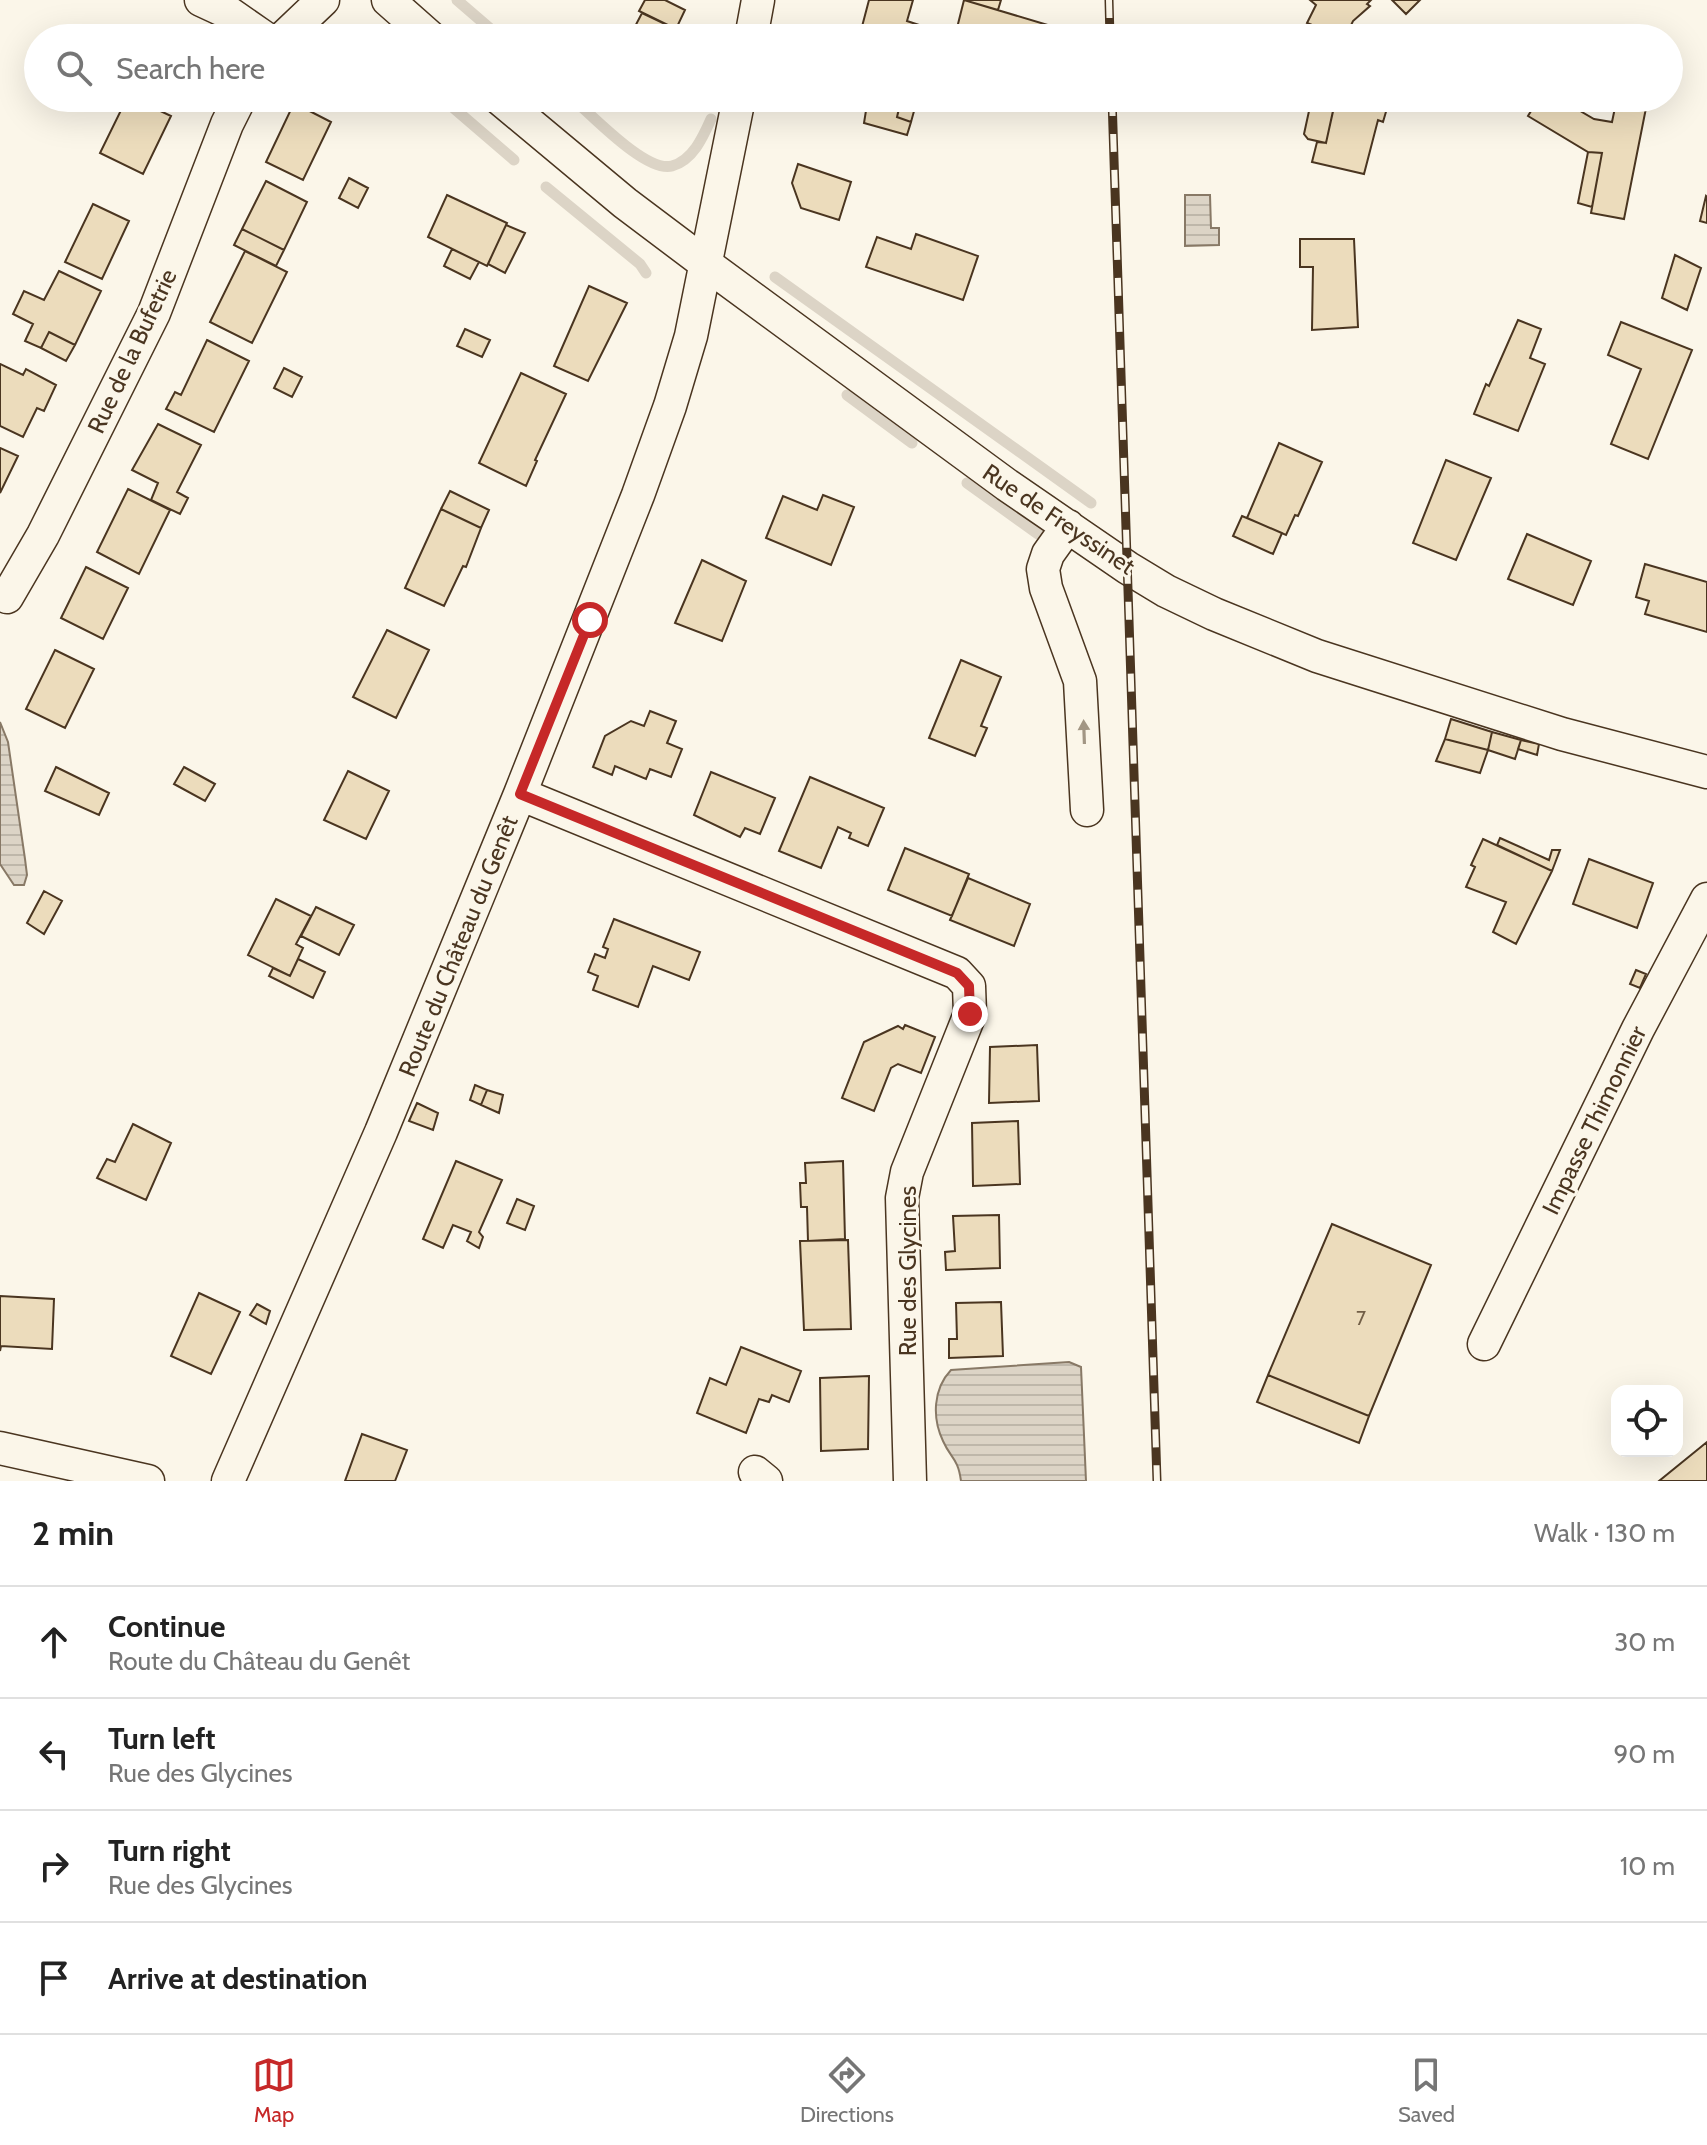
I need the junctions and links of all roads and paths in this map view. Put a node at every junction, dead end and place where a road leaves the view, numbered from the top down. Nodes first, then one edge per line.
1 (201, 0) edge
2 (323, 0) edge
3 (388, 0) edge
4 (758, 0) edge
5 (245, 24) edge
6 (298, 24) edge
7 (415, 24) edge
8 (754, 24) edge
9 (233, 112) edge
10 (516, 112) edge
11 (736, 112) edge
12 (706, 264) junction
13 (1068, 526) junction
14 (7, 597) dead end
15 (1707, 772) edge
16 (520, 794) junction
17 (1087, 810) dead end
18 (1707, 899) edge
19 (1484, 1344) dead end
20 (0, 1448) edge
21 (148, 1481) edge
22 (228, 1481) edge
23 (910, 1481) edge

1 - 5 street
2 - 6 street
3 - 7 street
4 - 8 street
9 - 14 street, Rue de la Bufetrie
10 - 12 street, Rue de Freyssinet
11 - 12 street, Route du Château du Genêt
12 - 13 street, Rue de Freyssinet
12 - 16 street, Route du Château du Genêt
13 - 15 street, Rue de Freyssinet
17 -> 13 street
16 - 22 street, Route du Château du Genêt
16 - 23 street, Rue des Glycines
18 - 19 street, Impasse Thimonnier
20 - 21 street

